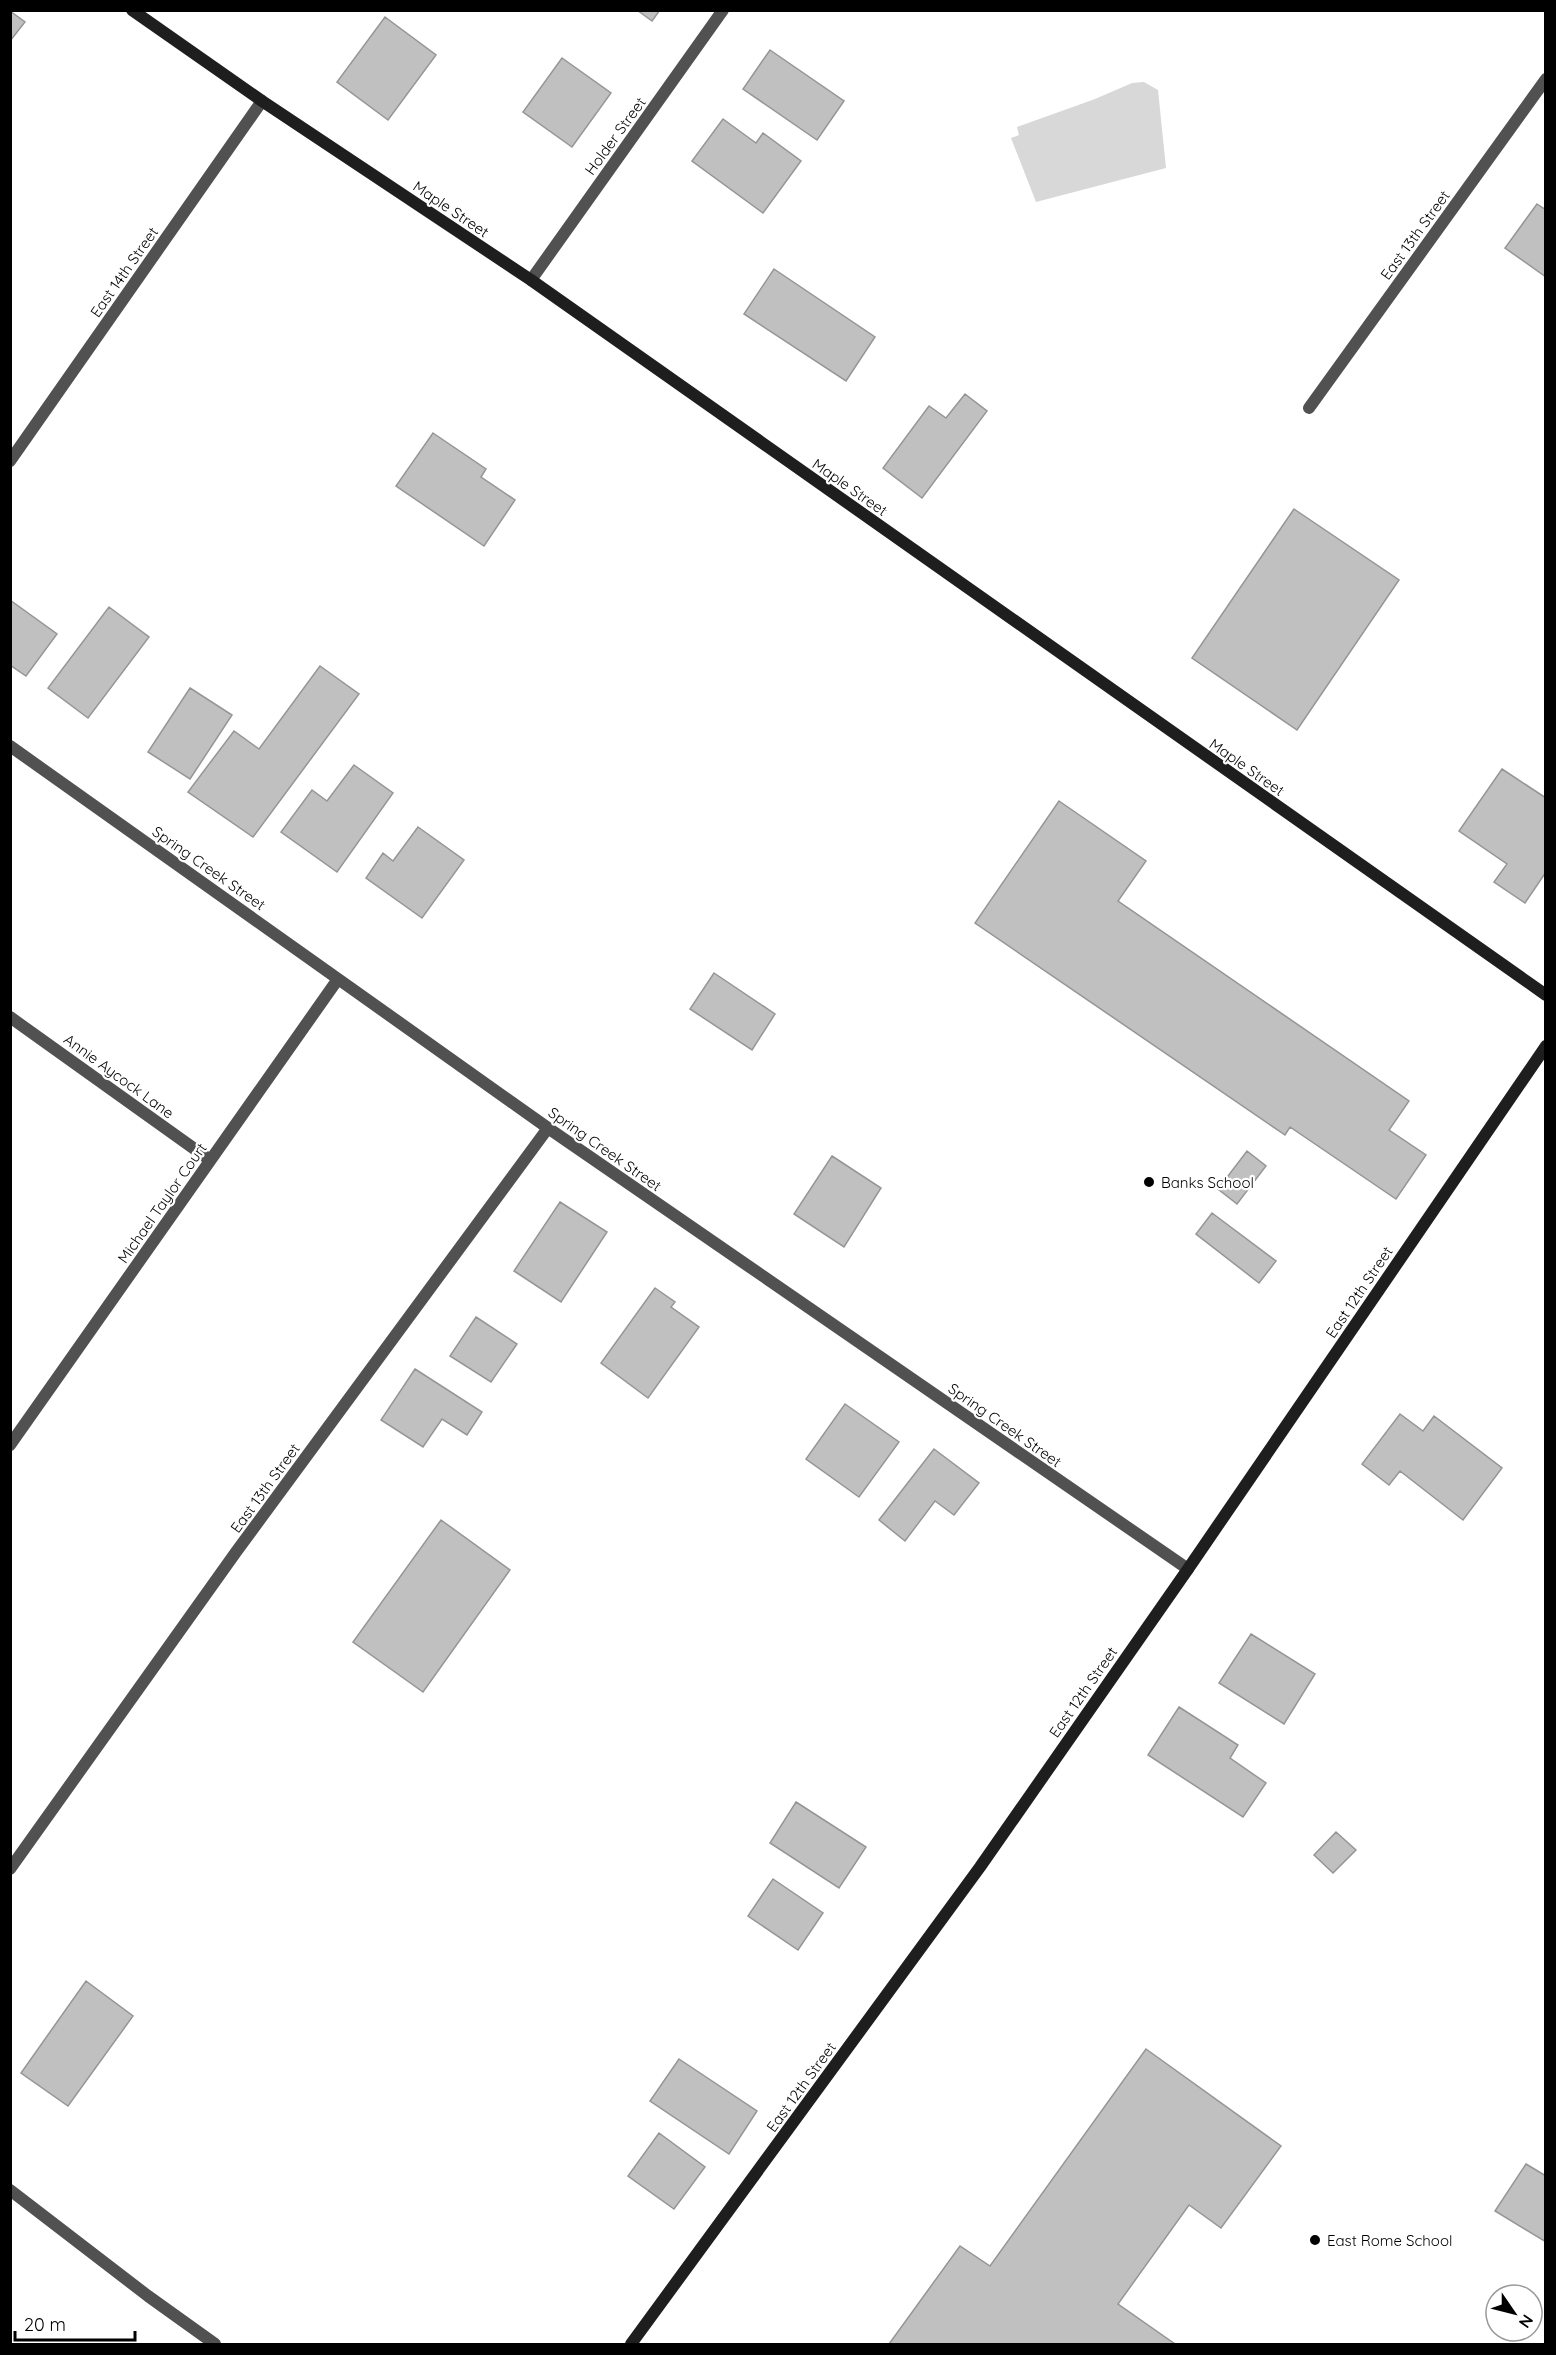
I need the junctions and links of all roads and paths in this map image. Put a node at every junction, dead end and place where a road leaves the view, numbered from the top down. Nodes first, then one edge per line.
1 (132, 10) edge
2 (723, 10) edge
3 (1545, 79) edge
4 (262, 101) junction
5 (531, 280) junction
6 (1309, 408) dead end
7 (10, 461) edge
8 (10, 746) edge
9 (338, 979) junction
10 (1545, 996) edge
11 (10, 1017) edge
12 (1545, 1047) edge
13 (548, 1128) junction
14 (210, 1161) junction
15 (10, 1444) edge
16 (1188, 1569) junction
17 (10, 1869) edge
18 (10, 2190) edge
19 (215, 2344) edge
20 (631, 2344) edge

1 - 4 main road, Maple Street
2 - 5 street, Holder Street
3 - 6 street, East 13th Street
4 - 5 main road, Maple Street
4 - 7 street, East 14th Street
5 - 10 main road, Maple Street
8 - 9 street, Spring Creek Street
9 - 13 street, Spring Creek Street
9 - 14 street, Michael Taylor Court
11 - 14 street, Annie Aycock Lane
12 - 16 main road, East 12th Street
13 - 16 street, Spring Creek Street
13 - 17 street, East 13th Street
14 - 15 street, Michael Taylor Court
16 - 20 main road, East 12th Street
18 - 19 street

